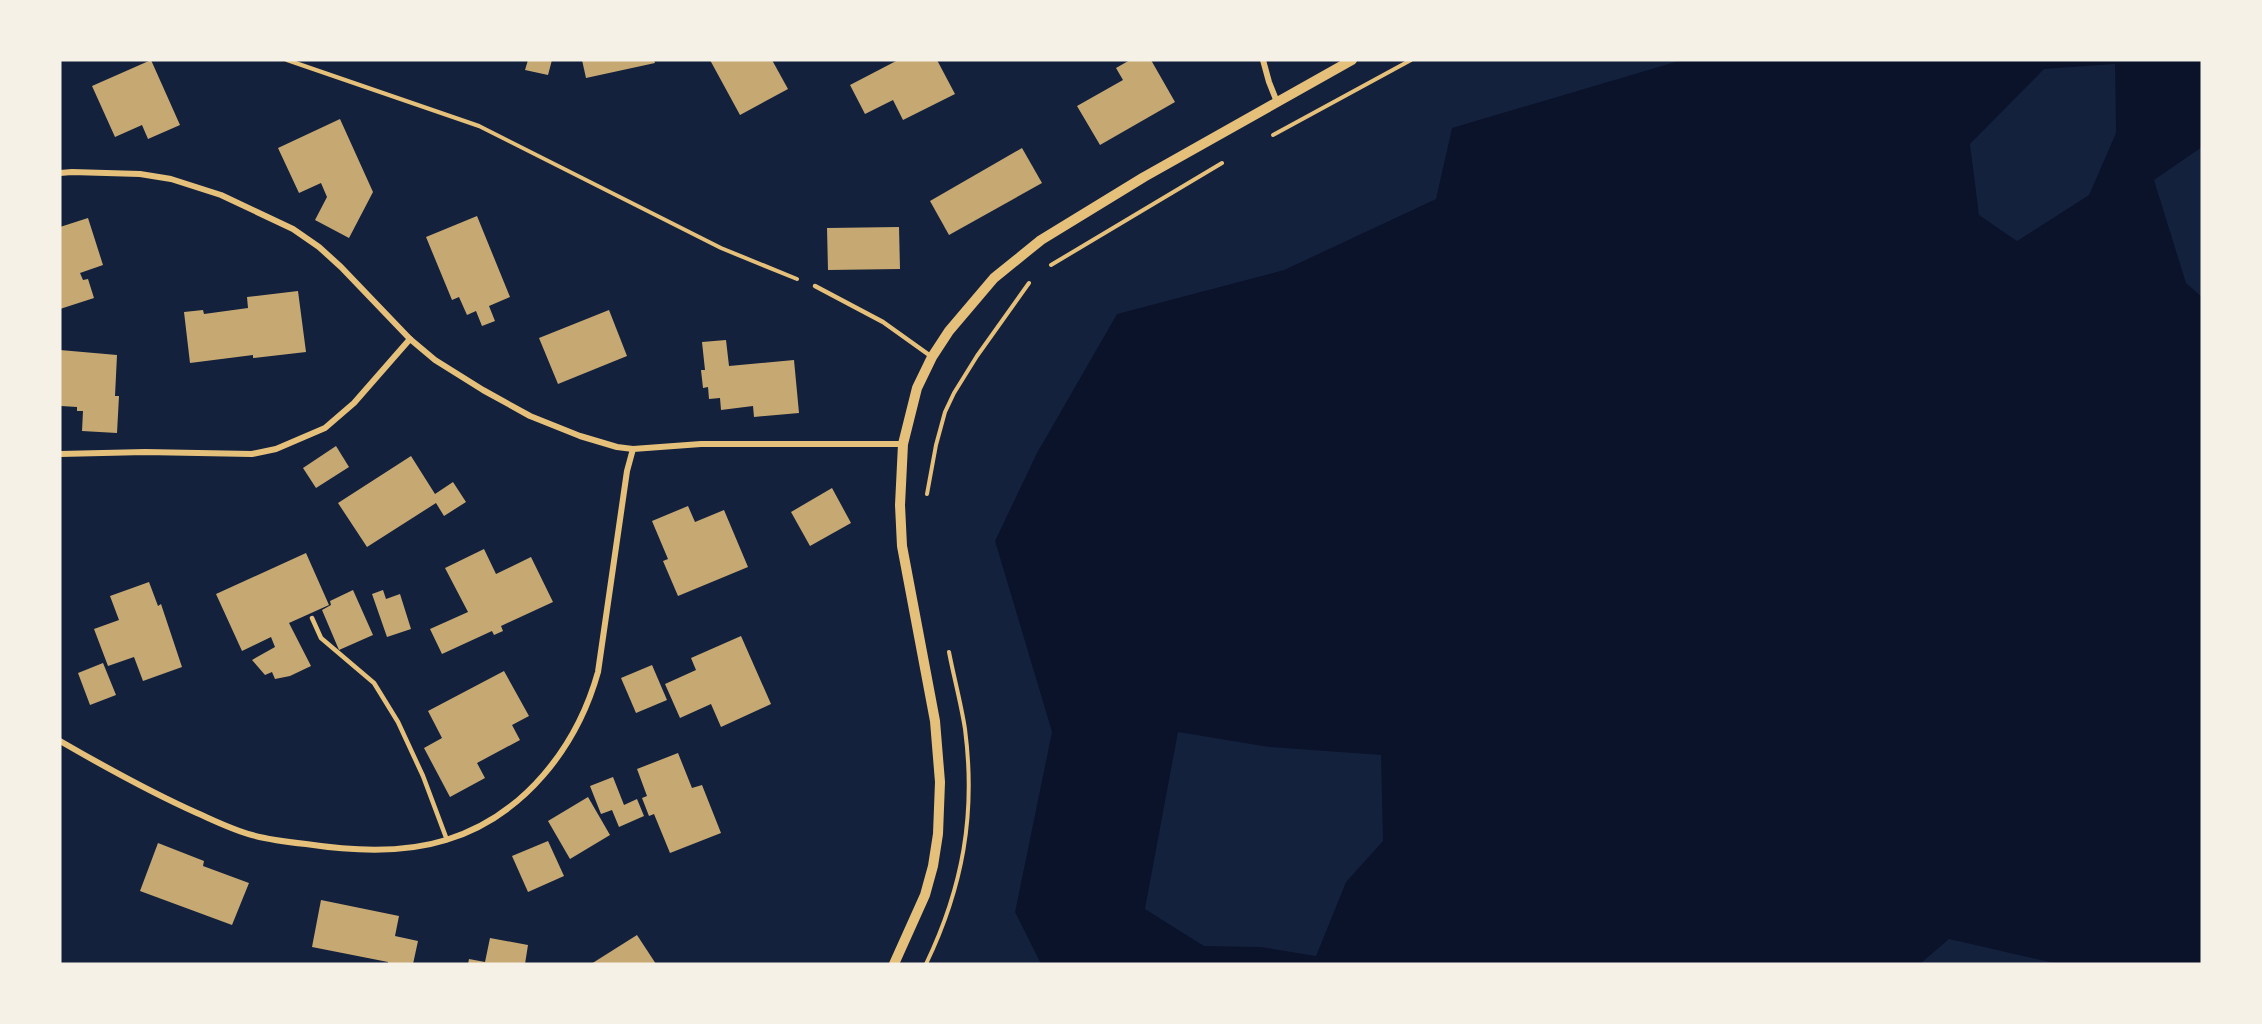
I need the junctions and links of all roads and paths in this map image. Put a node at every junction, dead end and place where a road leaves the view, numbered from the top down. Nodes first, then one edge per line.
1 (287, 60) edge
2 (1263, 60) edge
3 (1352, 60) edge
4 (1411, 60) edge
5 (1277, 102) junction
6 (1271, 136) dead end
7 (1232, 158) dead end
8 (60, 173) edge
9 (1043, 270) dead end
10 (1032, 281) dead end
11 (815, 286) joint
12 (410, 339) junction
13 (932, 357) junction
14 (903, 444) junction
15 (633, 449) junction
16 (60, 454) edge
17 (925, 502) dead end
18 (312, 618) dead end
19 (948, 646) dead end
20 (60, 741) edge
21 (447, 840) junction
22 (894, 964) edge
23 (926, 964) edge

1 - 11 path
2 - 5 street
3 - 5 street
4 - 6 path
5 - 13 street
7 - 9 path
8 - 12 street
10 - 17 path
11 - 13 lane
12 - 15 street
12 - 16 street
13 - 14 street
14 - 15 street
14 - 22 street
15 - 21 street
18 - 21 lane
19 - 23 path
20 - 21 street

